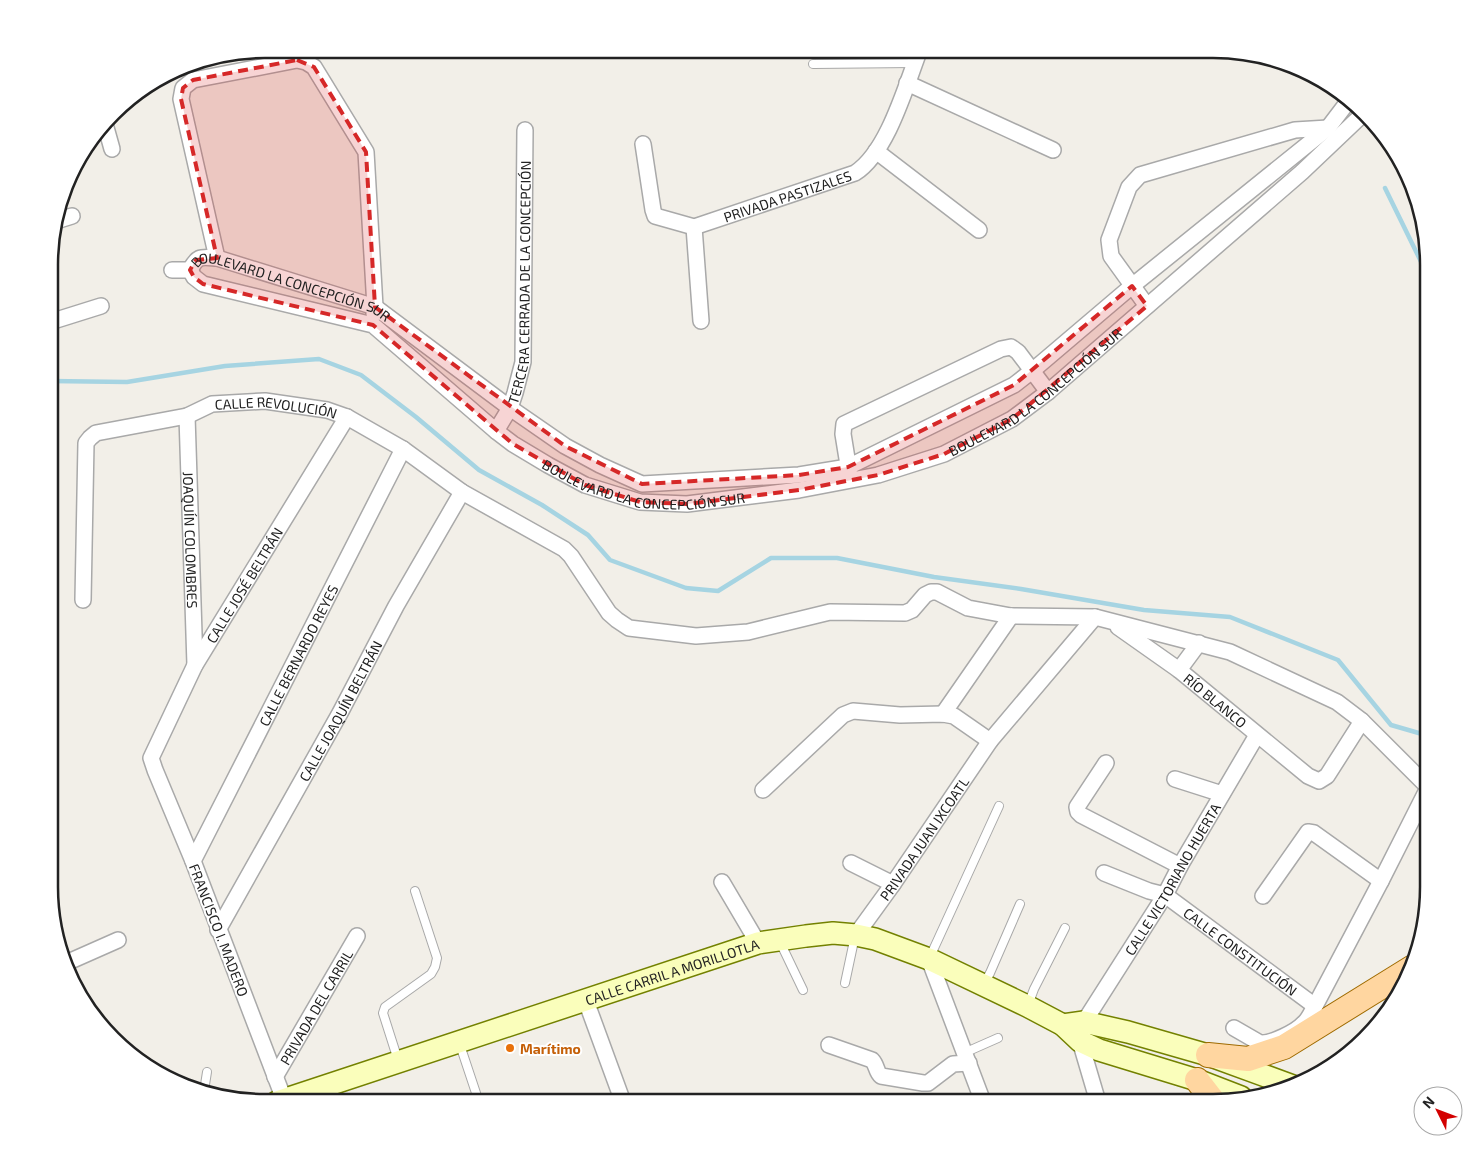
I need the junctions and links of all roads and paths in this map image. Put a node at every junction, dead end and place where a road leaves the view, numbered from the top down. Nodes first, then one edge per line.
1 (916, 58) edge
2 (914, 63) junction
3 (813, 64) dead end
4 (907, 83) junction
5 (1345, 105) edge
6 (1359, 117) edge
7 (1328, 128) junction
8 (525, 130) dead end
9 (107, 131) edge
10 (643, 144) dead end
11 (112, 149) dead end
12 (1053, 150) dead end
13 (876, 151) junction
14 (72, 216) dead end
15 (63, 219) edge
16 (694, 227) junction
17 (980, 230) dead end
18 (217, 258) junction
19 (172, 270) dead end
20 (190, 270) junction
21 (1132, 286) junction
22 (101, 306) dead end
23 (1147, 306) junction
24 (375, 307) junction
25 (58, 319) edge
26 (701, 321) dead end
27 (373, 326) junction
28 (1032, 371) junction
29 (1048, 392) junction
30 (510, 408) junction
31 (187, 416) junction
32 (347, 417) junction
33 (496, 431) junction
34 (403, 449) junction
35 (850, 474) junction
36 (462, 492) junction
37 (83, 600) dead end
38 (1012, 616) junction
39 (1095, 617) junction
40 (1112, 622) junction
41 (1198, 643) junction
42 (195, 664) junction
43 (1179, 670) junction
44 (943, 714) junction
45 (1362, 721) junction
46 (1257, 734) junction
47 (990, 741) junction
48 (151, 758) joint
49 (1106, 763) dead end
50 (1176, 779) dead end
51 (1420, 780) edge
52 (763, 790) dead end
53 (1222, 794) junction
54 (1420, 804) edge
55 (999, 806) dead end
56 (193, 861) junction
57 (850, 862) dead end
58 (1180, 866) junction
59 (1104, 873) dead end
60 (1381, 881) junction
61 (722, 882) dead end
62 (893, 884) junction
63 (415, 891) dead end
64 (1166, 895) junction
65 (1263, 896) dead end
66 (1020, 904) dead end
67 (1065, 928) dead end
68 (218, 930) junction
69 (856, 935) junction
70 (357, 936) dead end
71 (118, 940) dead end
72 (768, 942) junction
73 (929, 959) junction
74 (71, 961) edge
75 (1401, 975) edge
76 (846, 983) dead end
77 (983, 986) junction
78 (803, 990) dead end
79 (586, 1001) junction
80 (1027, 1006) junction
81 (1315, 1006) junction
82 (1234, 1028) dead end
83 (998, 1038) dead end
84 (1088, 1038) junction
85 (459, 1042) junction
86 (829, 1045) dead end
87 (1208, 1056) junction
88 (966, 1058) junction
89 (399, 1062) junction
90 (207, 1072) dead end
91 (275, 1077) junction
92 (1197, 1080) junction
93 (1282, 1082) edge
94 (205, 1085) edge
95 (1230, 1093) edge
96 (280, 1094) edge
97 (303, 1094) edge
98 (476, 1094) edge
99 (620, 1094) edge
100 (981, 1094) edge
101 (1097, 1094) edge
102 (1208, 1094) edge

1 - 2 street, PRIVADA PASTIZALES
2 - 3 lane
2 - 4 street, PRIVADA PASTIZALES
4 - 12 street
4 - 13 street, PRIVADA PASTIZALES
5 - 7 street, BOULEVARD LA CONCEPCIÓN SUR
6 - 23 street, BOULEVARD LA CONCEPCIÓN SUR
7 - 21 street, BOULEVARD LA CONCEPCIÓN SUR
7 - 21 street
8 - 30 street, TERCERA CERRADA DE LA CONCEPCIÓN
9 - 11 street
10 - 16 street
13 - 16 street, PRIVADA PASTIZALES
13 - 17 street
14 - 15 street
16 - 26 street
18 - 20 street, BOULEVARD LA CONCEPCIÓN SUR
18 - 24 street, BOULEVARD LA CONCEPCIÓN SUR
18 - 24 street
19 - 20 street
20 - 27 street, BOULEVARD LA CONCEPCIÓN SUR
21 - 23 street
21 - 28 street, BOULEVARD LA CONCEPCIÓN SUR
22 - 25 street
23 - 29 street, BOULEVARD LA CONCEPCIÓN SUR
24 - 27 street
24 - 30 street, BOULEVARD LA CONCEPCIÓN SUR
27 - 33 street, BOULEVARD LA CONCEPCIÓN SUR
28 - 29 street
28 - 35 street, BOULEVARD LA CONCEPCIÓN SUR
28 - 35 street
29 - 35 street, BOULEVARD LA CONCEPCIÓN SUR
30 - 33 street, TERCERA CERRADA DE LA CONCEPCIÓN
30 - 35 street, BOULEVARD LA CONCEPCIÓN SUR
31 - 32 street, CALLE REVOLUCIÓN
31 - 37 street, CALLE REVOLUCIÓN
31 - 42 street, JOAQUÍN COLOMBRES
32 - 34 street, CALLE REVOLUCIÓN
32 - 42 street, CALLE JOSÉ BELTRÁN
33 - 35 street, BOULEVARD LA CONCEPCIÓN SUR
34 - 36 street, CALLE REVOLUCIÓN
34 - 56 street, CALLE BERNARDO REYES
36 - 38 street, CALLE REVOLUCIÓN
36 - 68 street, CALLE JOAQUÍN BELTRÁN
38 - 39 street
38 - 44 street
39 - 40 street
39 - 47 street, PRIVADA JUAN IXCOATL
40 - 41 street
40 - 43 street, RÍO BLANCO
41 - 43 street
41 - 45 street
42 - 48 street, CALLE JOSÉ BELTRÁN
43 - 46 street, RÍO BLANCO
44 - 47 street
44 - 52 street
45 - 46 street, RÍO BLANCO
45 - 51 street
46 - 53 street, CALLE VICTORIANO HUERTA
47 - 62 street, PRIVADA JUAN IXCOATL
48 - 56 street, FRANCISCO I. MADERO
49 - 58 street
50 - 53 street
53 - 58 street, CALLE VICTORIANO HUERTA
54 - 60 street
55 - 73 lane
56 - 68 street, FRANCISCO I. MADERO
57 - 62 street
58 - 64 street, CALLE VICTORIANO HUERTA
59 - 64 street
60 - 65 street
60 - 81 street
61 - 72 street
62 - 69 street, PRIVADA JUAN IXCOATL
63 - 89 lane
64 - 81 street, CALLE CONSTITUCIÓN
64 - 84 street, CALLE VICTORIANO HUERTA
66 - 77 lane
67 - 80 lane
68 - 91 street, FRANCISCO I. MADERO
69 - 72 street, CALLE CARRIL A MORILLOTLA
69 - 73 street, CALLE CARRIL A MORILLOTLA
69 - 76 lane
70 - 91 street, PRIVADA DEL CARRIL
71 - 74 street
72 - 78 lane
72 - 79 street, CALLE CARRIL A MORILLOTLA
73 - 77 street, CALLE CARRIL A MORILLOTLA
73 - 88 street
75 - 87 main road
77 - 80 street, CALLE CARRIL A MORILLOTLA
79 - 85 street, CALLE CARRIL A MORILLOTLA
79 - 99 street
80 - 84 street, CALLE CARRIL A MORILLOTLA
81 - 82 street
83 - 88 lane
84 - 87 street, CALLE CARRIL A MORILLOTLA
84 - 92 street
84 - 101 street
85 - 89 street, CALLE CARRIL A MORILLOTLA
85 - 98 lane
86 - 88 street
87 - 93 street, CALLE CARRIL A MORILLOTLA
88 - 100 street
89 - 97 street, CALLE CARRIL A MORILLOTLA
90 - 94 lane
91 - 96 street, FRANCISCO I. MADERO
92 - 95 street
92 - 102 main road

